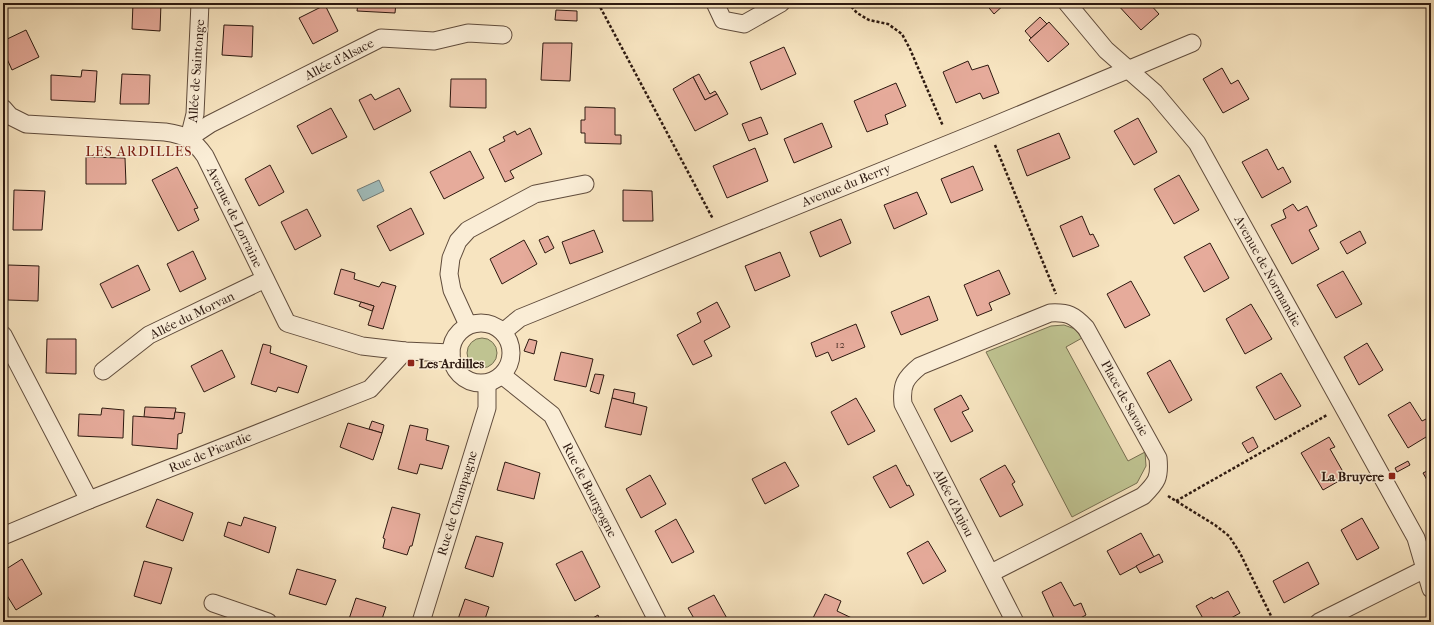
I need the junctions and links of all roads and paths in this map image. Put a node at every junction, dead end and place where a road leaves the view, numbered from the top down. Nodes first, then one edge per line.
1 (200, 3) edge
2 (598, 3) edge
3 (715, 3) edge
4 (781, 3) edge
5 (848, 3) edge
6 (1067, 3) edge
7 (503, 35) dead end
8 (1192, 43) dead end
9 (1128, 69) junction
10 (5, 117) edge
11 (988, 128) junction
12 (189, 138) junction
13 (950, 143) junction
14 (585, 184) dead end
15 (722, 235) junction
16 (265, 279) junction
17 (1064, 313) junction
18 (468, 325) junction
19 (503, 332) junction
20 (3, 335) edge
21 (405, 352) junction
22 (451, 353) junction
23 (103, 371) dead end
24 (502, 375) junction
25 (487, 383) junction
26 (1343, 406) junction
27 (1152, 487) junction
28 (89, 500) junction
29 (1176, 501) junction
30 (3, 536) edge
31 (1428, 568) edge
32 (991, 573) junction
33 (1431, 589) edge
34 (213, 603) dead end
35 (268, 622) edge
36 (421, 622) edge
37 (658, 622) edge
38 (1015, 622) edge
39 (1274, 622) edge
40 (1319, 622) edge

1 - 12 street, Allée de Saintonge
2 - 15 path
3 - 4 street
5 - 13 path
6 - 9 street, Avenue de Normandie
7 - 12 street, Allée d'Alsace
8 - 9 street, Avenue du Berry
9 - 11 street, Avenue du Berry
9 - 26 street, Avenue de Normandie
10 - 12 street
11 - 13 street, Avenue du Berry
11 - 17 path
12 - 16 street, Avenue de Lorraine
13 - 15 street, Avenue du Berry
14 - 18 street
15 - 19 street, Avenue du Berry
16 - 21 street, Avenue de Lorraine
16 - 23 street, Allée du Morvan
17 - 27 street, Place de Savoie
17 - 32 street, Allée d'Anjou
18 - 19 street
18 - 22 street
19 - 24 street
20 - 28 street
21 - 22 street, Avenue de Lorraine
21 - 28 street, Rue de Picardie
22 - 25 street
24 - 25 street
24 - 37 street, Rue de Bourgogne
25 - 36 street, Rue de Champagne
26 - 29 path
26 - 31 street, Avenue de Normandie
27 - 29 path
27 - 32 street
28 - 30 street, Rue de Picardie
29 - 39 path
31 - 33 street, Avenue de Normandie
31 - 40 street
32 - 38 street, Allée d'Anjou
34 - 35 street

